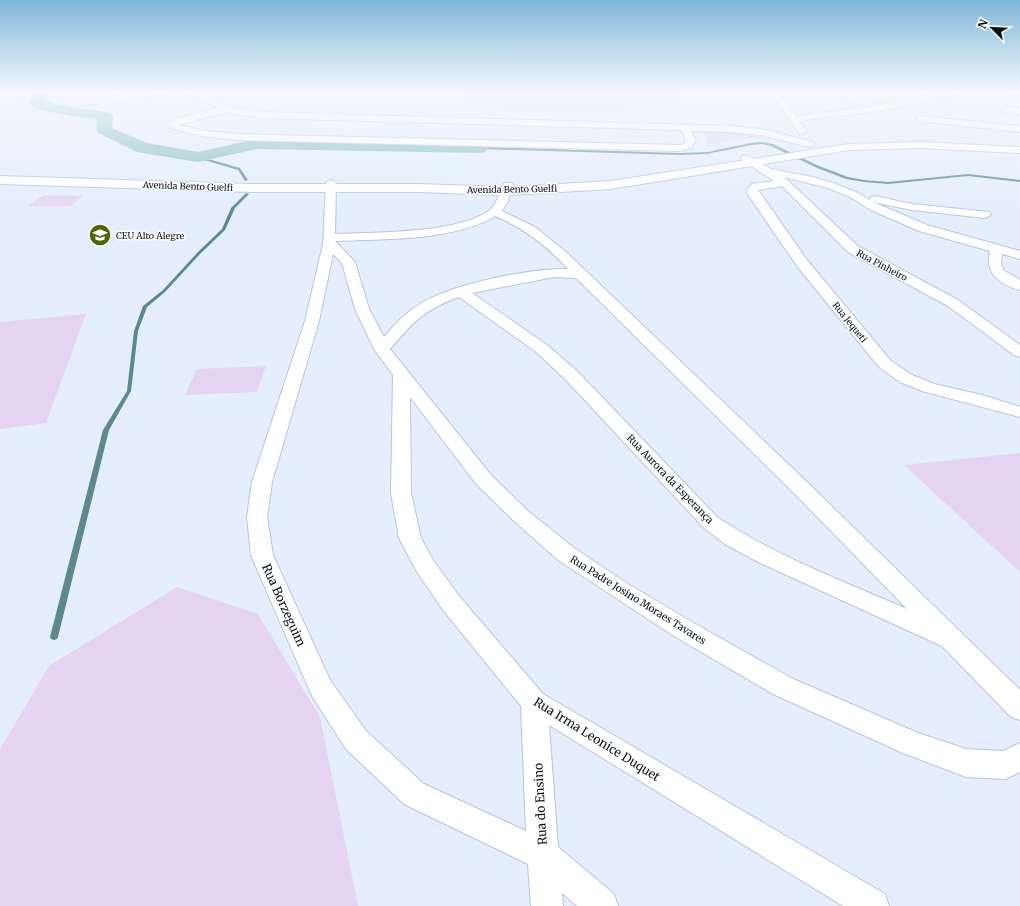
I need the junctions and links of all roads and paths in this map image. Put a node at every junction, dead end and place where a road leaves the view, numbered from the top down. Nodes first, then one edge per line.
1 (210, 134) edge
2 (356, 134) edge
3 (688, 134) edge
4 (762, 134) edge
5 (801, 134) edge
6 (352, 140) junction
7 (1020, 146) edge
8 (808, 149) junction
9 (1020, 150) edge
10 (761, 161) junction
11 (0, 176) edge
12 (0, 180) edge
13 (785, 183) junction
14 (331, 185) junction
15 (507, 188) junction
16 (854, 195) junction
17 (495, 212) junction
18 (985, 214) dead end
19 (329, 241) junction
20 (996, 248) junction
21 (1020, 254) edge
22 (580, 274) junction
23 (1020, 286) edge
24 (460, 291) junction
25 (382, 349) junction
26 (1020, 352) edge
27 (401, 375) junction
28 (1020, 412) edge
29 (953, 641) junction
30 (534, 702) junction
31 (1020, 708) edge
32 (1020, 757) edge
33 (543, 855) junction
34 (547, 906) edge
35 (602, 906) edge
36 (873, 906) edge

1 - 6 street
2 - 6 street
3 - 6 street
4 - 8 street
5 - 8 street
7 - 8 main road, Avenida Bento Guelfi
8 - 9 main road, Avenida Bento Guelfi
8 - 10 main road, Avenida Bento Guelfi
10 - 13 street, Rua Pinheiro
10 - 15 main road, Avenida Bento Guelfi
10 - 16 street
11 - 14 main road, Avenida Bento Guelfi
12 - 14 main road, Avenida Bento Guelfi
13 - 26 street, Rua Pinheiro
13 - 28 street, Rua Jequeti
14 - 15 main road, Avenida Bento Guelfi
14 - 19 street
15 - 17 street
16 - 18 street
16 - 20 street
17 - 19 street
17 - 22 street
19 - 25 street, Rua Padre Josino Moraes Tavares
19 - 33 street, Rua Borzeguim
20 - 21 street
20 - 23 street
22 - 24 street
22 - 29 street
24 - 25 street
24 - 29 street, Rua Aurora da Esperança
25 - 27 street, Rua Padre Josino Moraes Tavares
27 - 30 street, Rua Irma Leonice Duquet
27 - 32 street, Rua Padre Josino Moraes Tavares
29 - 31 street
30 - 33 street, Rua do Ensino
30 - 36 street, Rua Irma Leonice Duquet
33 - 34 street, Rua do Ensino
33 - 35 street, Rua Borzeguim

